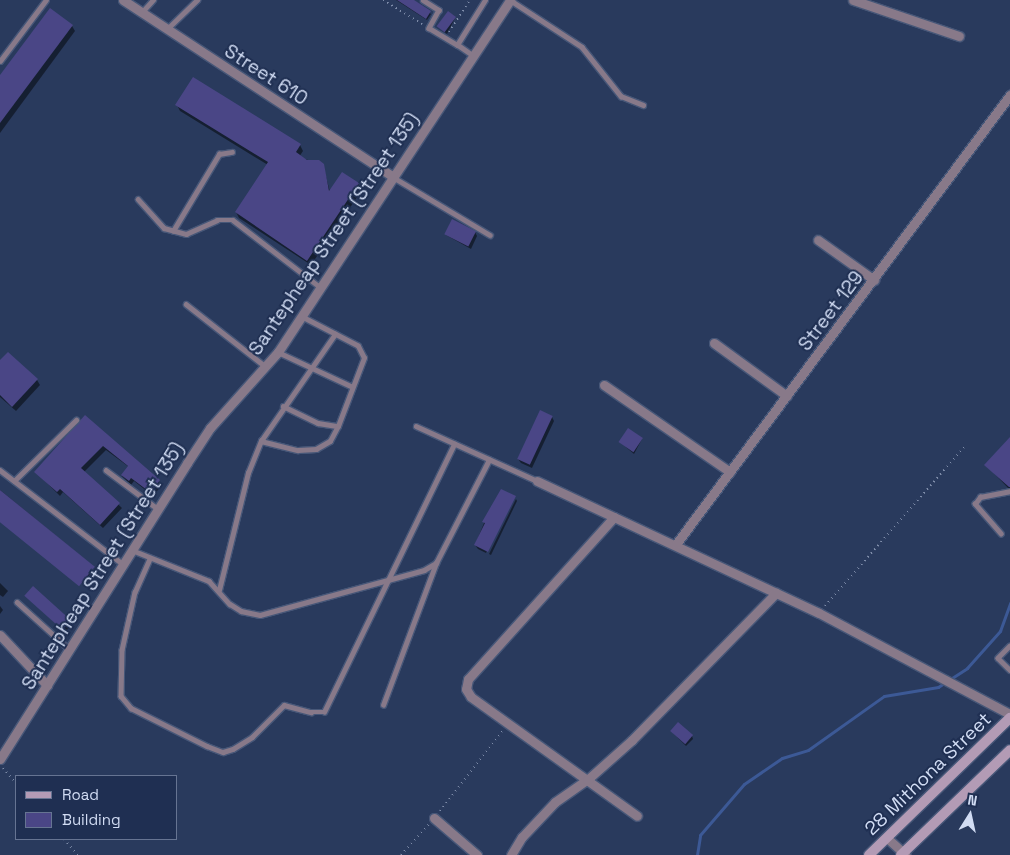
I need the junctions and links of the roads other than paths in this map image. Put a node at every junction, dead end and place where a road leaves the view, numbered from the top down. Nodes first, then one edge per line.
1 (46, 0) edge
2 (123, 0) edge
3 (154, 0) edge
4 (197, 0) edge
5 (423, 0) edge
6 (485, 0) edge
7 (510, 0) edge
8 (853, 0) edge
9 (143, 11) junction
10 (166, 30) junction
11 (959, 36) dead end
12 (456, 45) junction
13 (473, 56) junction
14 (0, 62) edge
15 (1010, 95) edge
16 (643, 105) dead end
17 (232, 152) dead end
18 (392, 176) junction
19 (138, 199) dead end
20 (174, 231) junction
21 (490, 235) dead end
22 (818, 240) dead end
23 (874, 280) junction
24 (320, 287) junction
25 (186, 304) dead end
26 (301, 317) junction
27 (335, 334) junction
28 (714, 342) dead end
29 (278, 352) junction
30 (266, 367) junction
31 (309, 367) junction
32 (604, 385) dead end
33 (351, 386) junction
34 (787, 396) junction
35 (283, 406) junction
36 (76, 420) dead end
37 (338, 426) junction
38 (416, 426) dead end
39 (261, 441) junction
40 (454, 444) junction
41 (489, 460) junction
42 (0, 470) edge
43 (106, 470) dead end
44 (730, 472) junction
45 (14, 481) junction
46 (538, 481) joint
47 (1010, 491) edge
48 (158, 508) junction
49 (614, 517) junction
50 (1001, 534) dead end
51 (676, 544) junction
52 (132, 550) junction
53 (150, 559) junction
54 (436, 563) junction
55 (123, 564) junction
56 (391, 578) junction
57 (219, 590) junction
58 (776, 593) junction
59 (17, 602) dead end
60 (0, 635) edge
61 (1010, 646) edge
62 (69, 649) junction
63 (1010, 670) edge
64 (47, 685) junction
65 (383, 705) dead end
66 (1010, 714) edge
67 (1010, 718) edge
68 (3, 747) edge
69 (1010, 750) edge
70 (0, 759) edge
71 (587, 780) junction
72 (637, 816) dead end
73 (434, 818) road end
74 (887, 838) junction
75 (904, 854) edge
76 (477, 855) edge
77 (511, 855) edge
78 (870, 855) edge

1 - 14 lane
2 - 9 street, Street 610
3 - 9 lane
4 - 10 lane
5 - 12 lane
6 - 12 lane
7 - 13 street, Santepheap Street (Street 135)
7 - 16 lane
8 - 11 street
9 - 10 street, Street 610
10 - 18 street, Street 610
12 - 13 lane
13 - 18 street, Santepheap Street (Street 135)
15 - 23 street, Street 129
17 - 20 lane
18 - 21 lane
18 - 24 street, Santepheap Street (Street 135)
19 - 20 lane
20 - 24 lane
22 - 23 street
23 - 34 street, Street 129
24 - 26 street, Santepheap Street (Street 135)
25 - 30 lane
26 - 27 lane
26 - 29 street, Santepheap Street (Street 135)
27 - 31 lane
27 - 33 lane
28 - 34 street
29 - 30 street, Santepheap Street (Street 135)
29 - 31 lane
30 - 48 street, Santepheap Street (Street 135)
31 - 33 lane
31 - 35 lane
32 - 44 street
33 - 37 lane
34 - 44 street, Street 129
35 - 37 lane
35 - 39 lane
36 - 45 lane
37 - 39 lane
38 - 40 lane
39 - 57 lane
40 - 41 lane
40 - 56 lane
41 - 46 lane
41 - 54 lane
42 - 45 lane
43 - 48 lane
44 - 51 street, Street 129
45 - 55 lane
46 - 49 street
47 - 50 lane
48 - 52 street, Santepheap Street (Street 135)
49 - 51 street
49 - 71 street
51 - 58 street
52 - 53 lane
52 - 55 street, Santepheap Street (Street 135)
53 - 56 lane
53 - 57 lane
54 - 56 lane
54 - 65 lane
55 - 62 street, Santepheap Street (Street 135)
56 - 57 lane
58 - 66 street
58 - 71 street
59 - 62 lane
60 - 64 street
61 - 63 lane
62 - 64 street, Santepheap Street (Street 135)
64 - 68 street, Santepheap Street (Street 135)
67 - 74 main road, 28 Mithona Street
68 - 70 street, Santepheap Street (Street 135)
69 - 75 main road
71 - 72 street
71 - 77 street
73 - 76 street
74 - 75 street
74 - 78 main road, 28 Mithona Street

